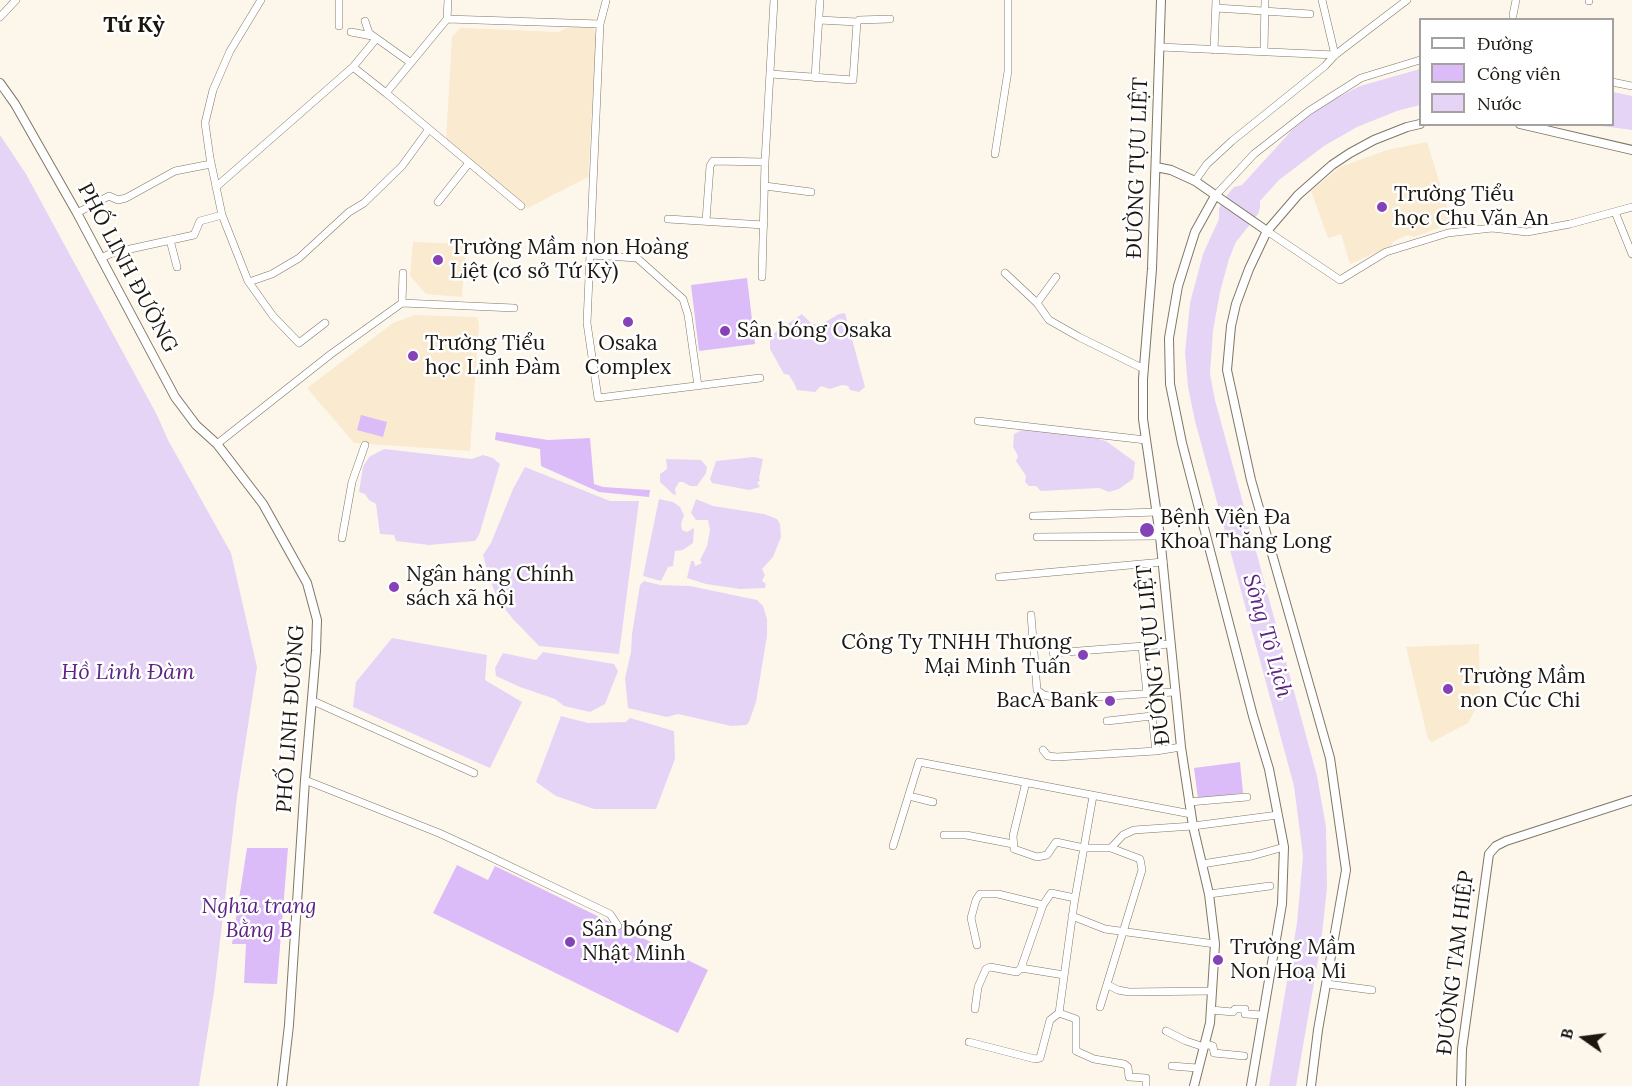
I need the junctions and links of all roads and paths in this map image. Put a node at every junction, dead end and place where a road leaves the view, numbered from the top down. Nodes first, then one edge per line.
1 (16, 0) edge
2 (261, 0) edge
3 (339, 0) edge
4 (448, 0) edge
5 (774, 0) edge
6 (820, 0) edge
7 (1008, 0) edge
8 (1161, 0) edge
9 (1265, 0) edge
10 (1322, 0) edge
11 (1407, 0) edge
12 (1516, 0) edge
13 (606, 1) edge
14 (1216, 4) edge
15 (1264, 11) junction
16 (1310, 14) dead end
17 (1514, 15) dead end
18 (0, 17) edge
19 (447, 19) junction
20 (890, 19) dead end
21 (819, 20) junction
22 (365, 21) dead end
23 (857, 22) junction
24 (600, 24) junction
25 (339, 26) dead end
26 (351, 32) dead end
27 (372, 36) junction
28 (1160, 47) junction
29 (1214, 50) junction
30 (1264, 51) junction
31 (1335, 55) junction
32 (1419, 60) edge
33 (411, 63) junction
34 (352, 68) junction
35 (771, 74) junction
36 (815, 78) junction
37 (1614, 82) edge
38 (0, 83) edge
39 (1632, 86) edge
40 (384, 92) junction
41 (1419, 124) edge
42 (1529, 126) edge
43 (429, 129) junction
44 (1632, 150) edge
45 (995, 154) dead end
46 (765, 162) junction
47 (469, 163) junction
48 (211, 164) junction
49 (1156, 167) junction
50 (1195, 181) junction
51 (765, 186) junction
52 (216, 187) junction
53 (811, 192) dead end
54 (1218, 198) junction
55 (438, 202) dead end
56 (520, 206) dead end
57 (1632, 207) edge
58 (1615, 212) junction
59 (77, 213) junction
60 (222, 214) junction
61 (668, 219) dead end
62 (706, 221) junction
63 (764, 225) junction
64 (1263, 228) junction
65 (170, 240) junction
66 (1632, 254) edge
67 (591, 255) junction
68 (101, 258) junction
69 (177, 267) dead end
70 (403, 273) dead end
71 (1005, 273) dead end
72 (762, 277) dead end
73 (1056, 277) dead end
74 (249, 282) junction
75 (402, 303) junction
76 (1037, 303) junction
77 (514, 308) dead end
78 (325, 323) dead end
79 (1144, 369) junction
80 (760, 378) dead end
81 (698, 386) junction
82 (978, 421) dead end
83 (1146, 440) junction
84 (217, 444) junction
85 (365, 445) dead end
86 (1157, 512) junction
87 (1034, 516) dead end
88 (1160, 536) junction
89 (1037, 537) dead end
90 (342, 538) dead end
91 (1163, 562) junction
92 (999, 577) dead end
93 (1031, 615) dead end
94 (1170, 644) junction
95 (1142, 646) junction
96 (1053, 653) dead end
97 (1174, 692) junction
98 (1147, 694) junction
99 (313, 701) junction
100 (1107, 721) dead end
101 (1181, 747) junction
102 (1043, 750) dead end
103 (1156, 751) junction
104 (474, 773) dead end
105 (305, 780) junction
106 (1026, 782) junction
107 (909, 796) junction
108 (1093, 796) junction
109 (1247, 797) dead end
110 (1632, 800) edge
111 (933, 802) dead end
112 (1189, 802) junction
113 (1191, 814) junction
114 (1278, 815) junction
115 (1193, 826) junction
116 (945, 835) dead end
117 (1013, 844) junction
118 (893, 846) dead end
119 (1284, 847) junction
120 (1083, 848) junction
121 (1111, 848) junction
122 (1202, 864) junction
123 (1270, 886) dead end
124 (1209, 894) junction
125 (1075, 898) junction
126 (1043, 905) junction
127 (1072, 916) junction
128 (618, 926) dead end
129 (1123, 932) junction
130 (1215, 944) junction
131 (977, 945) dead end
132 (1021, 968) junction
133 (1064, 975) junction
134 (1327, 984) junction
135 (1108, 985) junction
136 (1372, 990) dead end
137 (1212, 991) junction
138 (1101, 1006) dead end
139 (975, 1009) dead end
140 (1211, 1010) junction
141 (1059, 1013) junction
142 (1263, 1015) junction
143 (1166, 1031) dead end
144 (969, 1042) dead end
145 (1205, 1046) junction
146 (1244, 1056) dead end
147 (1172, 1066) dead end
148 (1197, 1068) junction
149 (282, 1086) edge
150 (1146, 1086) edge
151 (1194, 1086) edge
152 (1251, 1086) edge
153 (1311, 1086) edge
154 (1461, 1086) edge

1 - 18 street
2 - 48 street
3 - 25 street
4 - 19 street
5 - 35 street
6 - 21 street
7 - 45 street
8 - 28 street, ĐƯỜNG TỰU LIỆT
9 - 15 street
10 - 31 street
11 - 31 street
12 - 17 street
13 - 24 street
14 - 15 street
14 - 29 street
15 - 16 street
15 - 30 street
19 - 24 street
19 - 33 street
20 - 23 street
21 - 23 street
21 - 36 street
22 - 27 street
23 - 36 street
24 - 67 street
26 - 27 street
27 - 33 street
27 - 34 street
28 - 29 street
28 - 49 street, ĐƯỜNG TỰU LIỆT
29 - 30 street
30 - 31 street
31 - 50 street
32 - 54 street
33 - 40 street
34 - 40 street
34 - 52 street
35 - 36 street
35 - 46 street
37 - 39 street
38 - 59 street, PHỐ LINH ĐƯỜNG
40 - 43 street
41 - 64 street
42 - 44 street
43 - 47 street
43 - 74 street
46 - 51 street
46 - 62 street
47 - 55 street
47 - 56 street
48 - 52 street
48 - 59 street
49 - 50 street
49 - 79 street, ĐƯỜNG TỰU LIỆT
50 - 54 street
51 - 53 street
51 - 63 street
52 - 60 street
54 - 64 street
54 - 114 street
57 - 58 street
58 - 64 street
58 - 66 street
59 - 68 street, PHỐ LINH ĐƯỜNG
60 - 65 street
60 - 74 street
61 - 62 street
62 - 63 street
63 - 72 street
64 - 134 street
65 - 68 street
65 - 69 street
67 - 81 street
67 - 81 street
68 - 84 street, PHỐ LINH ĐƯỜNG
70 - 75 street
71 - 76 street
73 - 76 street
74 - 78 street
75 - 77 street
75 - 84 street
76 - 79 street
79 - 83 street, ĐƯỜNG TỰU LIỆT
80 - 81 street
82 - 83 street
83 - 86 street, ĐƯỜNG TỰU LIỆT
84 - 99 street, PHỐ LINH ĐƯỜNG
85 - 90 street
86 - 87 street
86 - 88 street, ĐƯỜNG TỰU LIỆT
88 - 89 street
88 - 91 street, ĐƯỜNG TỰU LIỆT
91 - 92 street
91 - 94 street, ĐƯỜNG TỰU LIỆT
93 - 98 street
94 - 95 street
94 - 97 street, ĐƯỜNG TỰU LIỆT
95 - 96 street
95 - 98 street
97 - 98 street
97 - 101 street, ĐƯỜNG TỰU LIỆT
99 - 104 street
99 - 105 street, PHỐ LINH ĐƯỜNG
100 - 103 street
101 - 103 street
101 - 112 street, ĐƯỜNG TỰU LIỆT
102 - 103 street
105 - 128 street
105 - 149 street, PHỐ LINH ĐƯỜNG
106 - 107 street
106 - 108 street
106 - 117 street
107 - 111 street
107 - 118 street
108 - 113 street
108 - 120 street
109 - 112 street
110 - 154 street, ĐƯỜNG TAM HIỆP
112 - 113 street, ĐƯỜNG TỰU LIỆT
113 - 115 street, ĐƯỜNG TỰU LIỆT
114 - 115 street
114 - 119 street
115 - 121 street
115 - 122 street, ĐƯỜNG TỰU LIỆT
116 - 117 street
117 - 120 street
119 - 122 street
119 - 142 street
120 - 121 street
120 - 125 street
121 - 129 street
122 - 124 street, ĐƯỜNG TỰU LIỆT
123 - 124 street
124 - 130 street, ĐƯỜNG TỰU LIỆT
125 - 126 street
125 - 127 street
126 - 131 street
126 - 132 street
127 - 129 street
127 - 133 street
129 - 130 street
129 - 135 street
130 - 137 street, ĐƯỜNG TỰU LIỆT
132 - 133 street
132 - 139 street
133 - 141 street
134 - 136 street
134 - 153 street
135 - 137 street
135 - 138 street
137 - 140 street, ĐƯỜNG TỰU LIỆT
140 - 142 street
140 - 145 street, ĐƯỜNG TỰU LIỆT
141 - 144 street
141 - 150 street
142 - 152 street
143 - 145 street
145 - 146 street
145 - 148 street, ĐƯỜNG TỰU LIỆT
147 - 148 street
148 - 151 street, ĐƯỜNG TỰU LIỆT

